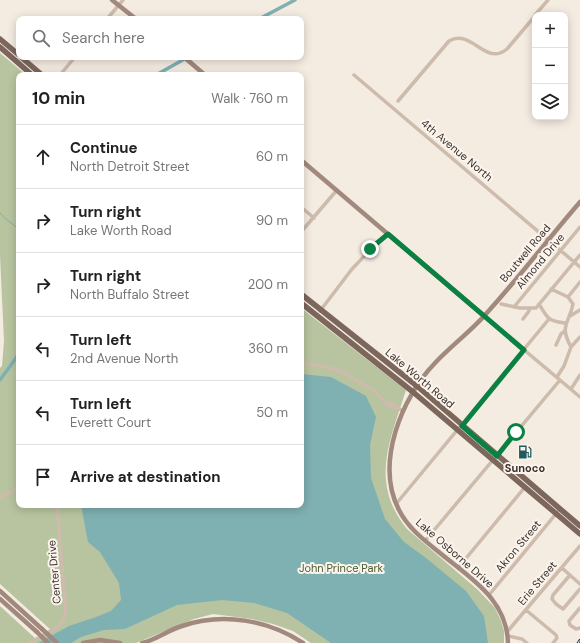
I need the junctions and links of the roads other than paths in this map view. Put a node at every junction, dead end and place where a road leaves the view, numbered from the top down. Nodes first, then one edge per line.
1 (112, 0) edge
2 (123, 0) edge
3 (548, 0) edge
4 (119, 5) junction
5 (538, 12) edge
6 (110, 16) edge
7 (132, 16) edge
8 (532, 19) edge
9 (0, 39) edge
10 (0, 47) edge
11 (16, 52) edge
12 (24, 60) edge
13 (72, 60) edge
14 (188, 60) edge
15 (29, 72) edge
16 (38, 72) edge
17 (62, 72) edge
18 (202, 72) edge
19 (354, 75) dead end
20 (398, 101) dead end
21 (304, 162) edge
22 (337, 190) junction
23 (580, 202) edge
24 (304, 210) edge
25 (314, 218) junction
26 (580, 227) edge
27 (304, 229) edge
28 (388, 234) junction
29 (548, 240) junction
30 (560, 250) junction
31 (580, 255) edge
32 (574, 262) junction
33 (580, 267) edge
34 (580, 282) edge
35 (551, 289) junction
36 (304, 297) edge
37 (568, 297) junction
38 (501, 304) dead end
39 (539, 304) junction
40 (304, 306) edge
41 (514, 307) junction
42 (529, 308) junction
43 (580, 310) edge
44 (321, 311) junction
45 (316, 316) junction
46 (484, 316) junction
47 (570, 316) junction
48 (523, 319) dead end
49 (549, 319) junction
50 (565, 323) junction
51 (565, 331) junction
52 (580, 337) edge
53 (556, 345) dead end
54 (571, 347) junction
55 (524, 350) junction
56 (304, 363) edge
57 (580, 375) edge
58 (558, 379) junction
59 (416, 386) junction
60 (570, 389) junction
61 (413, 392) junction
62 (580, 397) edge
63 (402, 410) junction
64 (459, 428) junction
65 (495, 458) junction
66 (525, 487) junction
67 (16, 489) edge
68 (0, 497) edge
69 (396, 504) junction
70 (57, 508) edge
71 (558, 511) junction
72 (580, 526) edge
73 (580, 534) edge
74 (426, 541) junction
75 (580, 546) edge
76 (458, 568) junction
77 (562, 568) junction
78 (570, 575) junction
79 (580, 584) edge
80 (580, 588) edge
81 (0, 591) edge
82 (489, 594) junction
83 (0, 599) edge
84 (580, 608) edge
85 (526, 610) junction
86 (580, 628) edge
87 (508, 634) junction
88 (30, 643) edge
89 (48, 643) edge
90 (57, 643) edge
91 (83, 643) edge
92 (120, 643) edge
93 (142, 643) edge
94 (304, 643) edge
95 (508, 643) edge
96 (527, 643) edge
97 (553, 643) edge

1 - 4 street
2 - 4 street
3 - 5 street
4 - 6 street
4 - 7 street
8 - 20 street
9 - 11 main road
10 - 15 main road
12 - 16 main road
13 - 17 street
14 - 18 street
19 - 29 street, 4th Avenue North
21 - 22 street
22 - 25 street
22 - 28 street
23 - 29 street, Boutwell Road
24 - 25 street
25 - 27 street
26 - 30 street, Almond Drive
28 - 44 street
28 - 46 street
29 - 30 street, 4th Avenue North
29 - 46 street, Boutwell Road
30 - 32 street, 4th Avenue North
30 - 41 street, Almond Drive
31 - 32 street
32 - 33 street, 4th Avenue North
32 - 35 street
34 - 37 street
35 - 37 street
35 - 39 street
36 - 44 main road, Lake Worth Road
37 - 47 street
38 - 41 street
39 - 42 street
39 - 49 street
40 - 45 main road, Lake Worth Road
41 - 42 street
42 - 48 street
43 - 47 street
44 - 45 street
44 - 59 main road, Lake Worth Road
45 - 61 main road, Lake Worth Road
46 - 55 street
46 - 59 street, Boutwell Road
47 - 50 street
49 - 50 street
49 - 55 street
50 - 51 street
51 - 53 street
51 - 54 street
52 - 54 street
54 - 58 street
55 - 58 street
55 - 64 street
56 - 63 street
57 - 60 street
58 - 60 street
58 - 65 street
59 - 61 street, Lake Osborne Drive
59 - 64 main road, Lake Worth Road
60 - 62 street
61 - 63 street, Lake Osborne Drive
61 - 64 main road, Lake Worth Road
63 - 69 street, Lake Osborne Drive
64 - 65 main road, Lake Worth Road
64 - 69 street
65 - 66 main road, Lake Worth Road
65 - 71 main road, Lake Worth Road
65 - 74 street
66 - 71 main road, Lake Worth Road
66 - 76 street
67 - 68 street
69 - 74 street, Lake Osborne Drive
70 - 88 street, Center Drive
71 - 72 main road, Lake Worth Road
71 - 73 main road, Lake Worth Road
71 - 82 street, Akron Street
74 - 76 street, Lake Osborne Drive
75 - 77 street, Erie Street
76 - 82 street, Lake Osborne Drive
77 - 78 street
77 - 85 street, Erie Street
78 - 79 street
78 - 80 street
81 - 90 street, bridge
82 - 87 street, Lake Osborne Drive
83 - 89 street, bridge
84 - 86 street
85 - 87 street, Erie Street
85 - 97 street
87 - 95 street, Lake Osborne Drive
87 - 96 street
91 - 92 street
93 - 94 street

